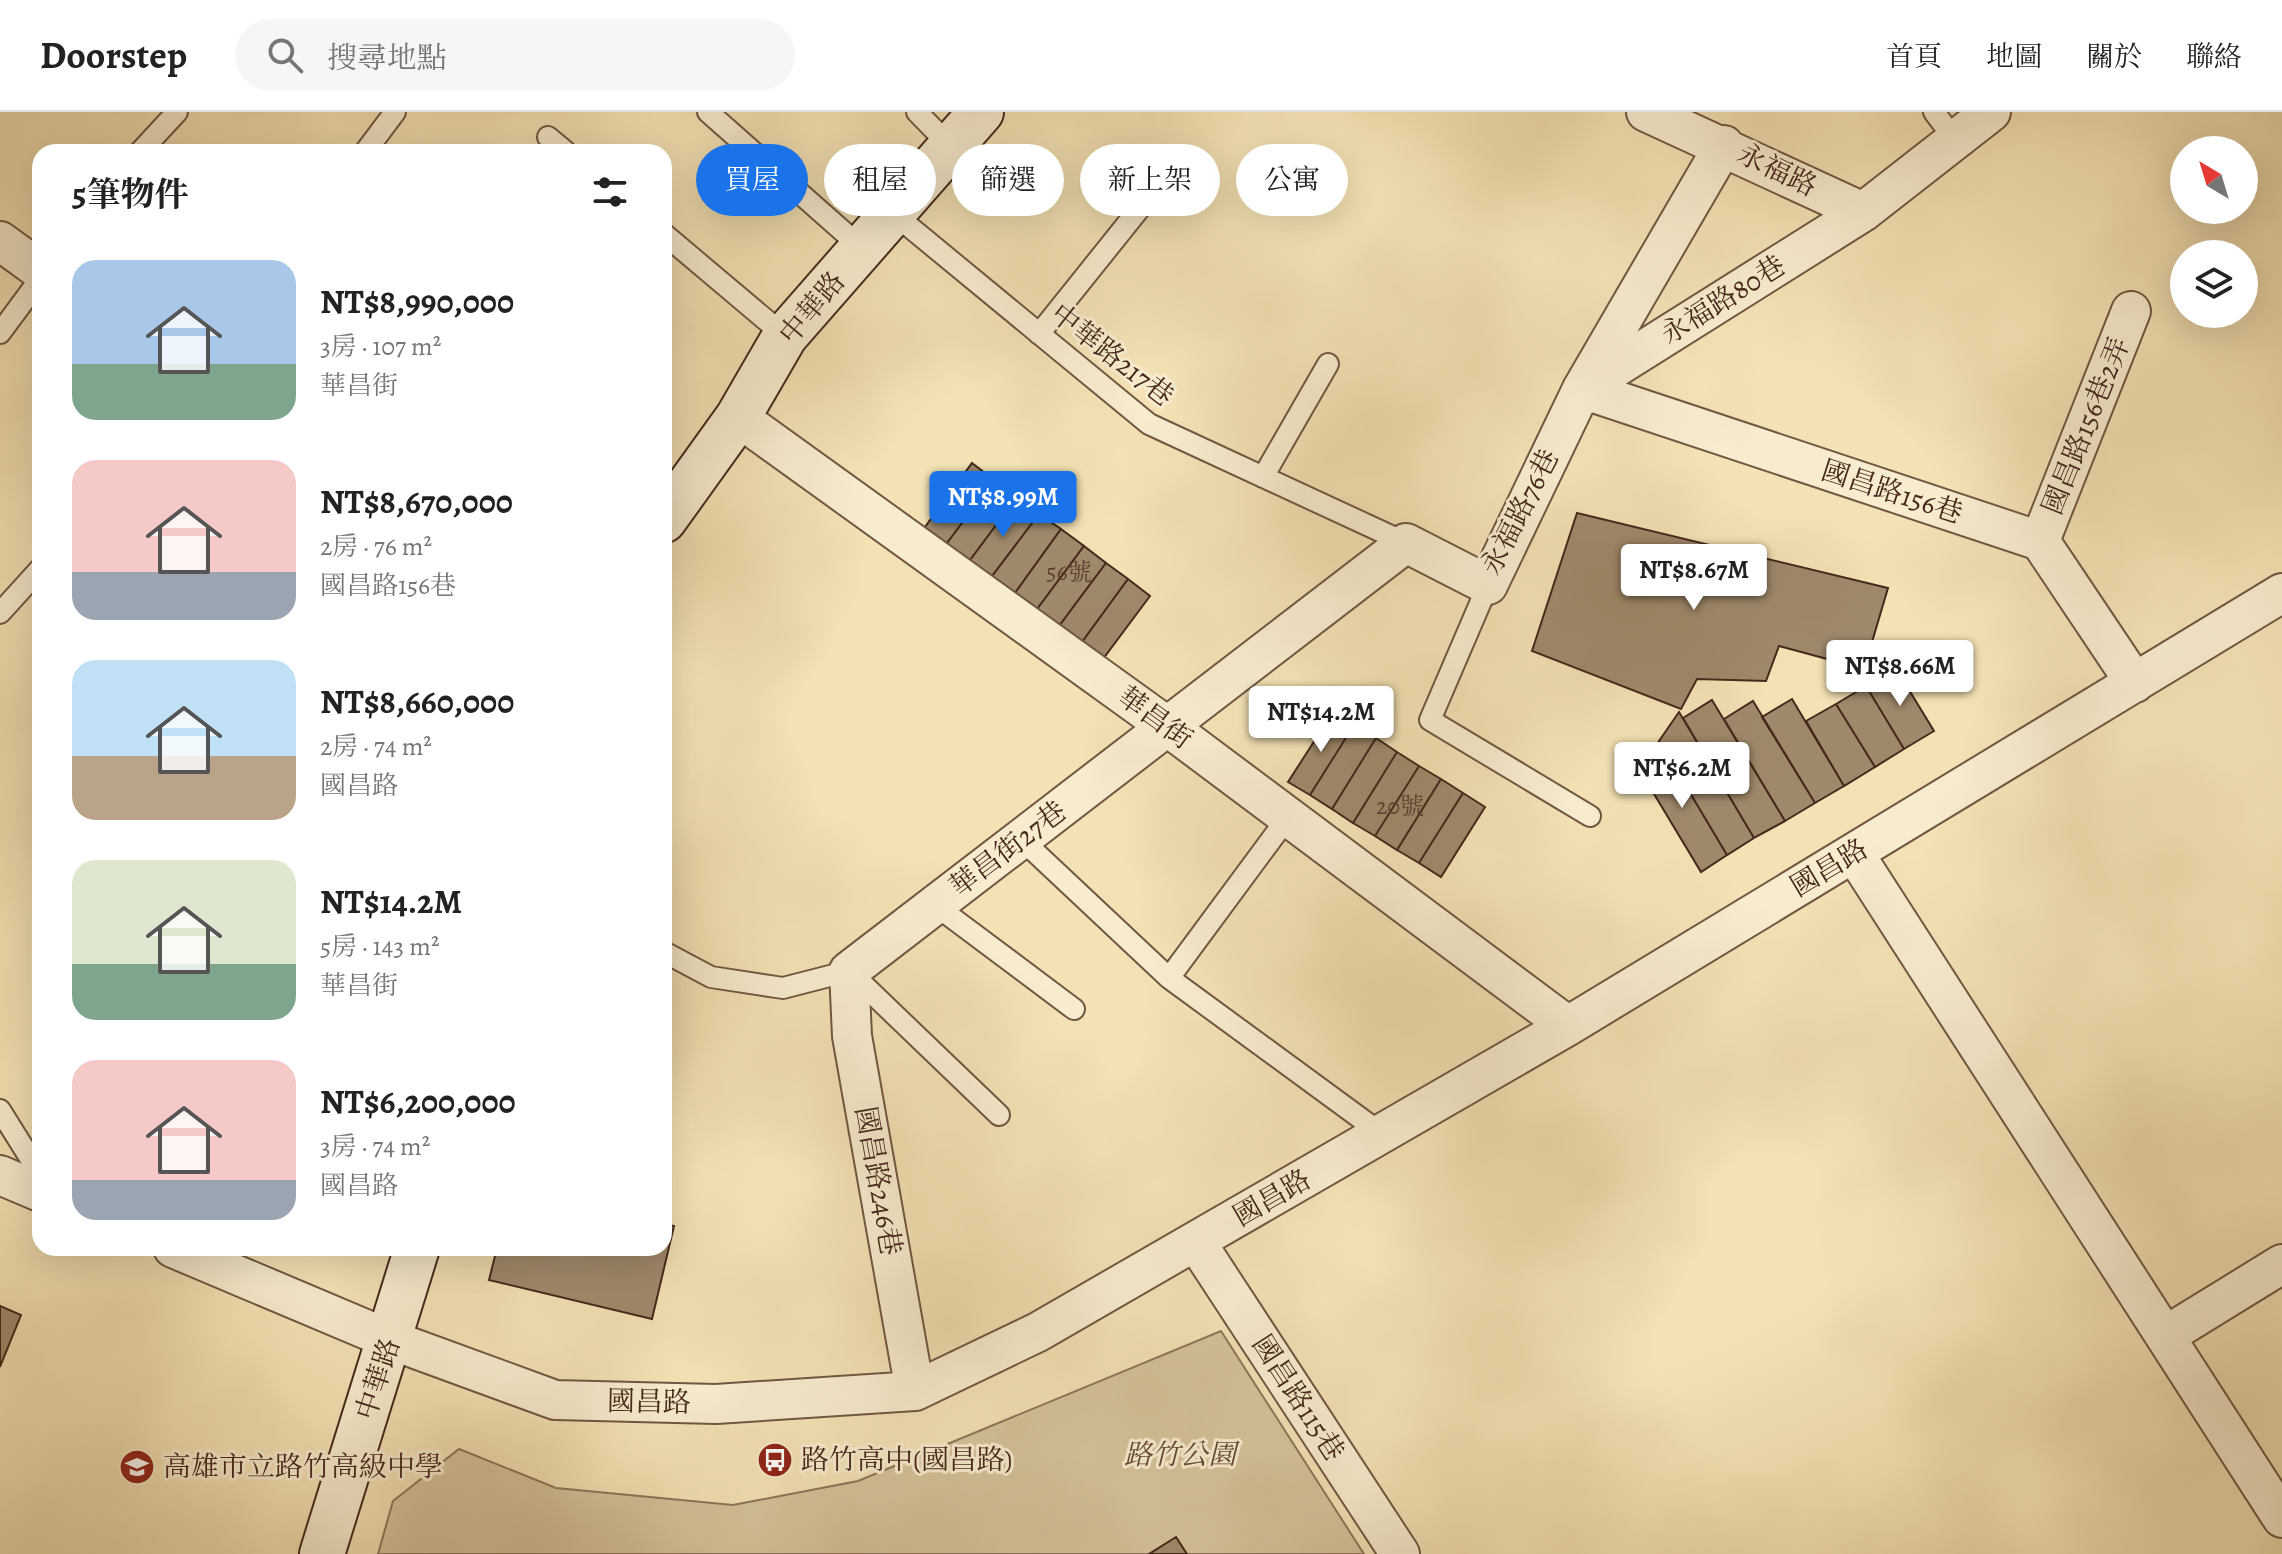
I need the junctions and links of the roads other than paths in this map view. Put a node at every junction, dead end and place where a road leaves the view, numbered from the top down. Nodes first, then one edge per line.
1 (177, 112) edge
2 (395, 112) edge
3 (708, 112) edge
4 (917, 112) edge
5 (981, 112) edge
6 (1646, 112) edge
7 (1991, 112) edge
8 (1945, 126) edge
9 (548, 137) dead end
10 (147, 144) edge
11 (371, 144) edge
12 (556, 144) edge
13 (955, 144) edge
14 (1724, 145) junction
15 (952, 148) joint
16 (936, 166) edge
17 (1863, 212) junction
18 (892, 216) edge
19 (896, 216) edge
20 (1134, 216) edge
21 (0, 241) edge
22 (672, 241) edge
23 (863, 249) junction
24 (32, 264) edge
25 (32, 280) edge
26 (2131, 311) dead end
27 (0, 333) edge
28 (1039, 334) junction
29 (785, 336) junction
30 (1328, 364) dead end
31 (1582, 389) junction
32 (738, 417) junction
33 (1263, 477) junction
34 (672, 493) edge
35 (2040, 541) junction
36 (1406, 543) junction
37 (32, 578) edge
38 (1488, 585) junction
39 (2282, 593) edge
40 (0, 613) edge
41 (2135, 683) junction
42 (1168, 727) junction
43 (1590, 816) dead end
44 (1288, 817) junction
45 (1021, 839) junction
46 (1854, 853) junction
47 (935, 905) junction
48 (672, 956) edge
49 (849, 971) junction
50 (1169, 978) junction
51 (1074, 1009) dead end
52 (1568, 1026) junction
53 (0, 1110) edge
54 (999, 1115) dead end
55 (1382, 1134) junction
56 (32, 1161) edge
57 (0, 1175) edge
58 (32, 1189) edge
59 (1196, 1242) junction
60 (192, 1256) edge
61 (415, 1256) edge
62 (2282, 1264) edge
63 (2165, 1336) junction
64 (391, 1340) junction
65 (915, 1391) junction
66 (2282, 1518) edge
67 (322, 1554) edge
68 (1400, 1554) edge

1 - 10 lane
2 - 11 lane
3 - 23 lane
4 - 15 lane
5 - 13 street, 中華路
6 - 14 street, 永福路
7 - 8 street, 永福路80巷
8 - 17 street, 永福路80巷
9 - 12 lane
14 - 17 street, 永福路
14 - 31 street, 永福路76巷
15 - 16 street, 中華路
17 - 31 street, 永福路80巷
18 - 23 street, 中華路
19 - 28 lane, 中華路217巷
20 - 28 lane
21 - 24 street
22 - 29 lane
23 - 29 street, 中華路
25 - 27 lane
26 - 35 street, 國昌路156巷2弄
28 - 33 lane, 中華路217巷
29 - 32 street, 中華路
30 - 33 lane
31 - 35 street, 國昌路156巷
31 - 38 street, 永福路76巷
32 - 34 street, 中華路
32 - 42 street, 華昌街
33 - 36 lane, 中華路217巷
35 - 41 street
36 - 38 street, 永福路76巷
36 - 42 street
37 - 40 lane
38 - 43 lane
39 - 41 street, 國昌路
41 - 46 street, 國昌路
42 - 44 street, 華昌街
42 - 45 street, 華昌街27巷
44 - 50 lane
44 - 52 street, 華昌街
45 - 47 street, 華昌街27巷
45 - 50 lane
46 - 52 street, 國昌路
46 - 63 street
47 - 49 street, 華昌街27巷
47 - 51 lane
48 - 49 lane
49 - 54 lane
49 - 65 street, 國昌路246巷
50 - 55 lane
52 - 55 street, 國昌路
53 - 56 lane
55 - 59 street, 國昌路
57 - 58 street
59 - 65 street, 國昌路
59 - 68 street, 國昌路115巷
60 - 64 street, 國昌路
61 - 64 street, 中華路
62 - 63 street
63 - 66 street
64 - 65 street, 國昌路
64 - 67 street, 中華路

